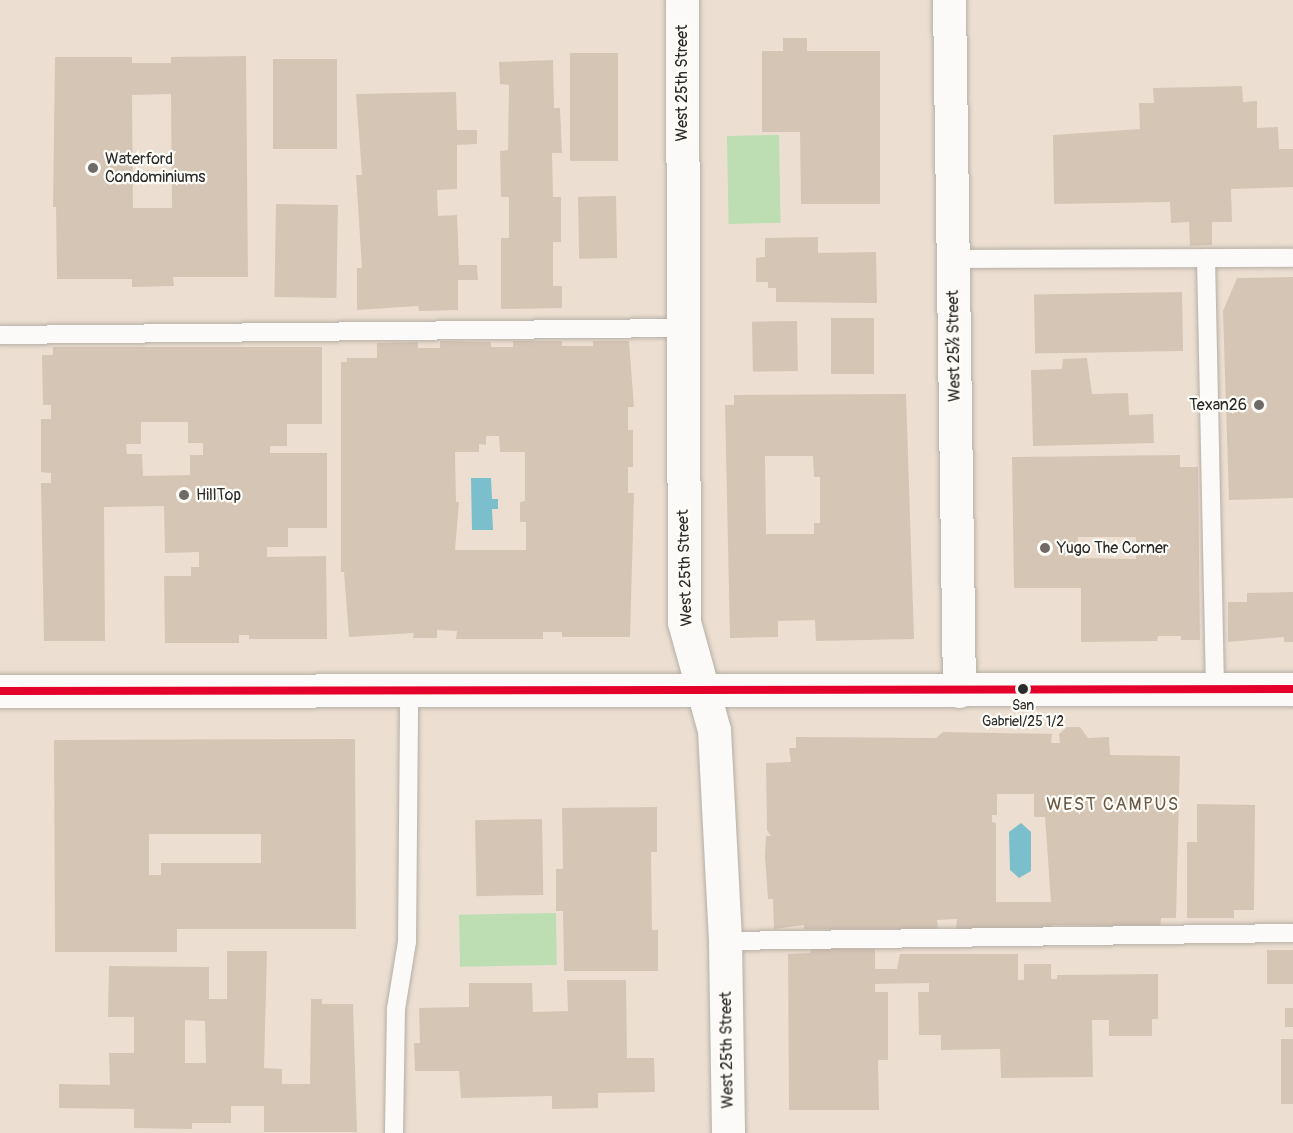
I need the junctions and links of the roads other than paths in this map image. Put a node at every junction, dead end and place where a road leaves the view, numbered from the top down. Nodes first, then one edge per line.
1 (682, 0) edge
2 (948, 0) edge
3 (1206, 258) junction
4 (1293, 258) edge
5 (952, 259) junction
6 (682, 328) junction
7 (0, 335) edge
8 (704, 689) junction
9 (1293, 689) edge
10 (409, 690) junction
11 (1215, 690) junction
12 (0, 691) edge
13 (959, 691) junction
14 (1293, 933) edge
15 (725, 941) junction
16 (394, 1133) edge
17 (728, 1133) edge

1 - 6 street, West 25th Street
2 - 5 street, West 25½ Street
3 - 4 lane
3 - 5 lane
3 - 11 lane
5 - 13 street, West 25½ Street
6 - 7 lane
6 - 8 street, West 25th Street
8 - 10 street
8 - 13 street
8 - 15 street, West 25th Street
9 - 11 street
10 - 12 street
10 - 16 lane
11 - 13 street
14 - 15 lane
15 - 17 street, West 25th Street

